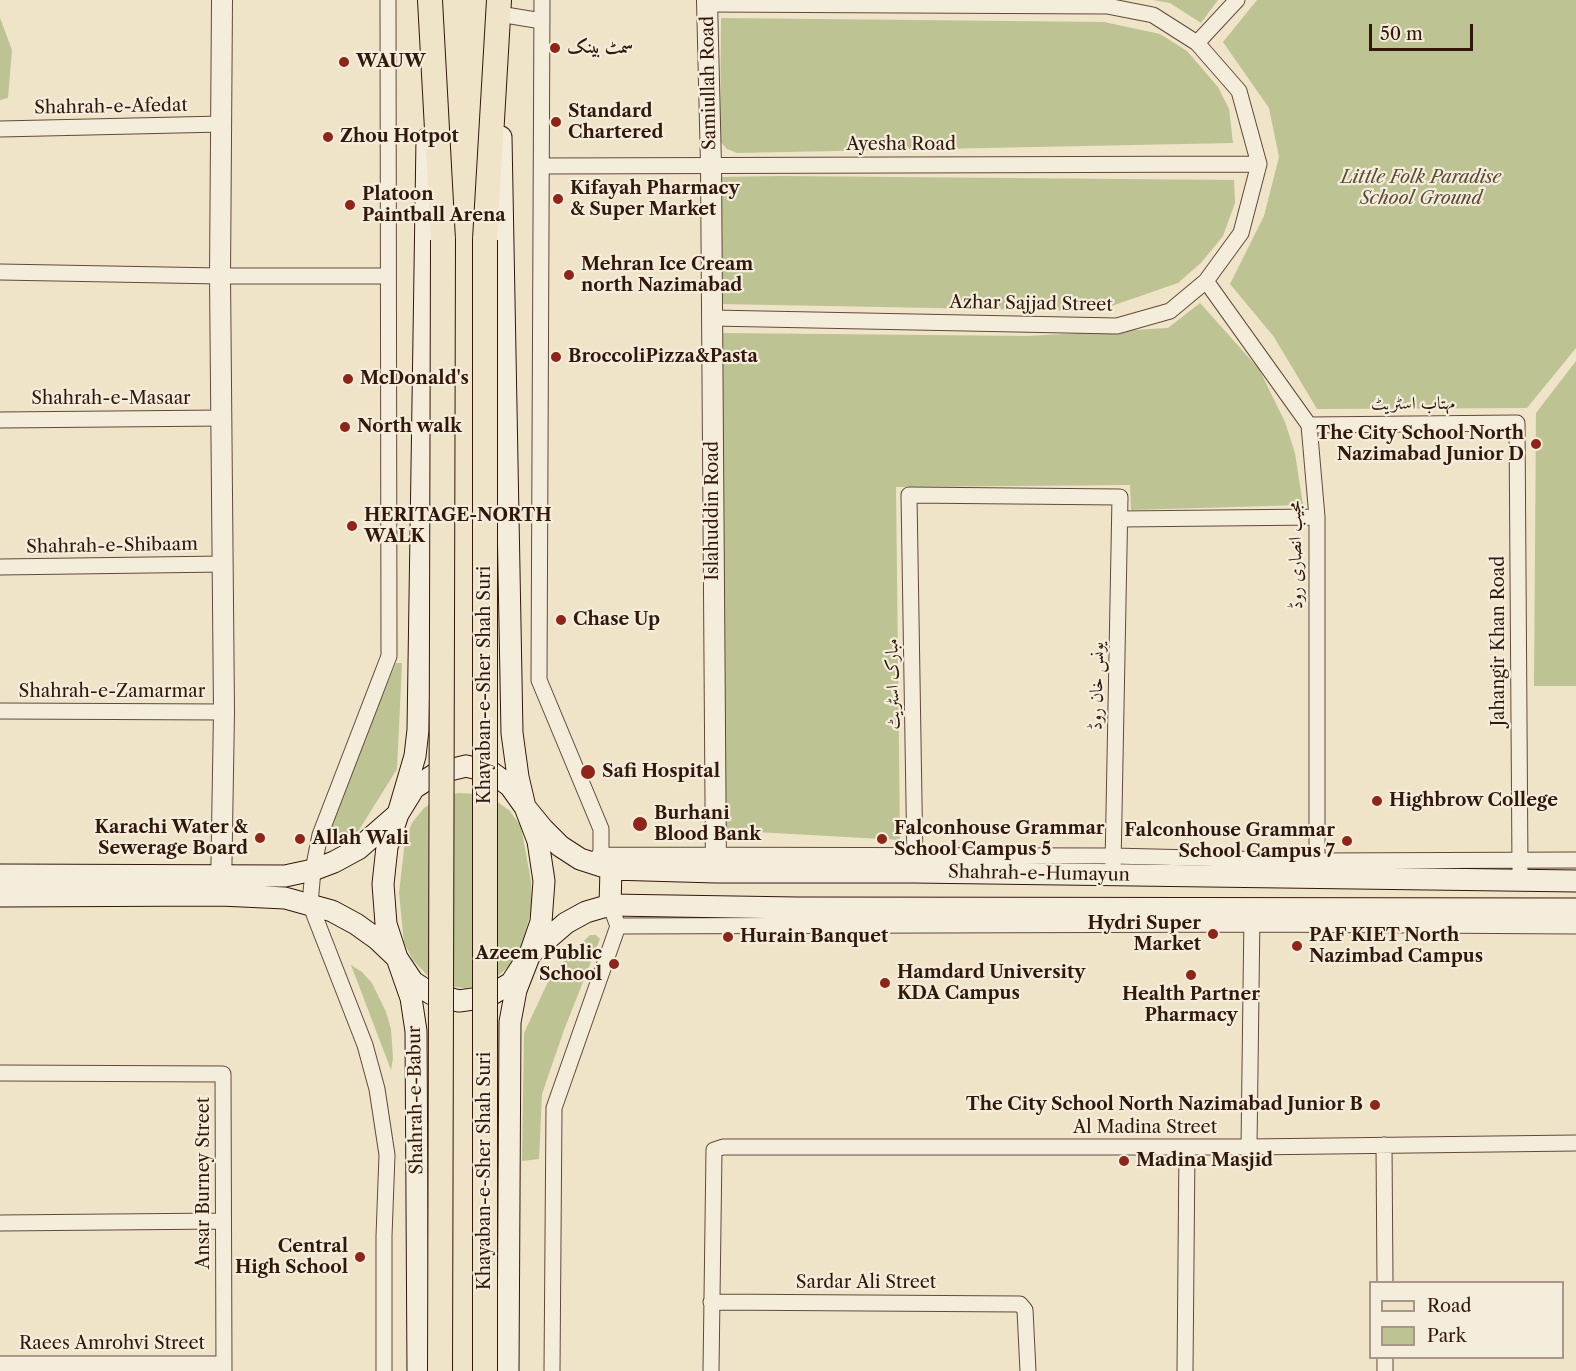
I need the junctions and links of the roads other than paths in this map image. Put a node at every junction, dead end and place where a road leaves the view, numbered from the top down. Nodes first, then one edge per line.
1 (222, 0) edge
2 (388, 0) edge
3 (542, 0) edge
4 (1237, 0) edge
5 (430, 2) edge
6 (707, 2) edge
7 (499, 15) edge
8 (542, 21) junction
9 (1197, 43) junction
10 (222, 124) junction
11 (0, 129) edge
12 (1259, 164) junction
13 (711, 165) junction
14 (542, 166) junction
15 (0, 272) edge
16 (220, 276) junction
17 (388, 276) junction
18 (1206, 281) junction
19 (712, 318) junction
20 (223, 418) junction
21 (0, 420) edge
22 (1517, 423) joint
23 (1309, 425) junction
24 (909, 495) joint
25 (1317, 517) junction
26 (1120, 519) junction
27 (224, 564) junction
28 (0, 567) edge
29 (0, 711) edge
30 (224, 712) junction
31 (525, 807) junction
32 (398, 814) junction
33 (1520, 860) junction
34 (1576, 860) edge
35 (604, 863) junction
36 (915, 863) junction
37 (715, 864) junction
38 (1113, 866) junction
39 (1317, 869) junction
40 (313, 870) junction
41 (0, 875) edge
42 (1521, 881) junction
43 (1576, 881) edge
44 (220, 886) junction
45 (0, 896) edge
46 (310, 904) junction
47 (610, 905) junction
48 (912, 908) junction
49 (1576, 909) edge
50 (1252, 916) junction
51 (618, 926) junction
52 (1576, 926) edge
53 (530, 954) junction
54 (397, 958) junction
55 (0, 1073) edge
56 (1576, 1143) edge
57 (1384, 1145) junction
58 (1187, 1147) junction
59 (1249, 1147) junction
60 (223, 1221) junction
61 (0, 1223) edge
62 (1385, 1281) edge
63 (711, 1302) junction
64 (0, 1364) edge
65 (224, 1367) edge
66 (384, 1371) edge
67 (418, 1371) edge
68 (440, 1371) edge
69 (485, 1371) edge
70 (508, 1371) edge
71 (552, 1371) edge
72 (711, 1371) edge
73 (1028, 1371) edge
74 (1185, 1371) edge

1 - 10 street
2 - 17 street
3 - 8 street
4 - 9 street
5 - 32 main road
5 - 68 main road, bridge
6 - 9 street
6 - 13 street, Samiullah Road
7 - 8 street
7 - 31 main road
7 - 69 main road, Khayaban-e-Sher Shah Suri, bridge
8 - 14 street
9 - 12 street
10 - 11 street, Shahrah-e-Afedat
10 - 16 street
12 - 13 street, Ayesha Road
12 - 18 street, Azhar Sajjad Street
13 - 14 street, Ayesha Road
13 - 19 street, Islahuddin Road
14 - 35 street
15 - 16 street
16 - 17 street
16 - 20 street
17 - 40 street
18 - 19 street, Azhar Sajjad Street
18 - 23 street
19 - 37 street, Islahuddin Road
20 - 21 street, Shahrah-e-Masaar
20 - 27 street
22 - 23 street, مہتاب اسٹریٹ
22 - 33 street, Jahangir Khan Road
23 - 25 street, مجیب انصاری روڈ
24 - 26 street, یونس خان روڈ
24 - 36 street, مبارک اسٹریٹ
25 - 26 street
25 - 39 street, مجیب انصاری روڈ
26 - 38 street, یونس خان روڈ
27 - 28 street, Shahrah-e-Shibaam
27 - 30 street
29 - 30 street, Shahrah-e-Zamarmar
30 - 44 street
31 - 32 main road
31 - 35 main road, Shahrah-e-Humayun
31 - 53 main road
32 - 40 main road, Shahrah-e-Babur
32 - 54 main road
33 - 34 street
33 - 39 street
33 - 42 street, Jahangir Khan Road
35 - 37 main road, Shahrah-e-Humayun
35 - 47 main road
36 - 37 main road, Shahrah-e-Humayun
36 - 38 main road, Shahrah-e-Humayun
36 - 48 main road
38 - 39 main road, Shahrah-e-Humayun
39 - 42 main road, Shahrah-e-Humayun
40 - 44 main road, Shahrah-e-Babur
40 - 46 street
41 - 44 main road, Shahrah-e-Babur
42 - 43 main road, Shahrah-e-Humayun
44 - 45 main road, Shahrah-e-Babur
44 - 46 main road, Shahrah-e-Babur
46 - 54 main road, Shahrah-e-Babur
46 - 66 street
47 - 48 main road, Shahrah-e-Humayun
47 - 51 street
47 - 53 main road, Shahrah-e-Humayun
48 - 50 main road, Shahrah-e-Humayun
49 - 50 main road, Shahrah-e-Humayun
50 - 51 street
50 - 52 street
50 - 59 street
51 - 71 street
53 - 54 main road
53 - 70 main road
54 - 67 main road, Shahrah-e-Babur
55 - 60 street, Ansar Burney Street
56 - 57 street, Al Madina Street
57 - 59 street, Al Madina Street
57 - 62 street
58 - 59 street, Al Madina Street
58 - 63 street, Al Madina Street
58 - 74 street
60 - 61 street
60 - 65 street, Ansar Burney Street
63 - 72 street
63 - 73 street, Sardar Ali Street
64 - 65 street, Raees Amrohvi Street

